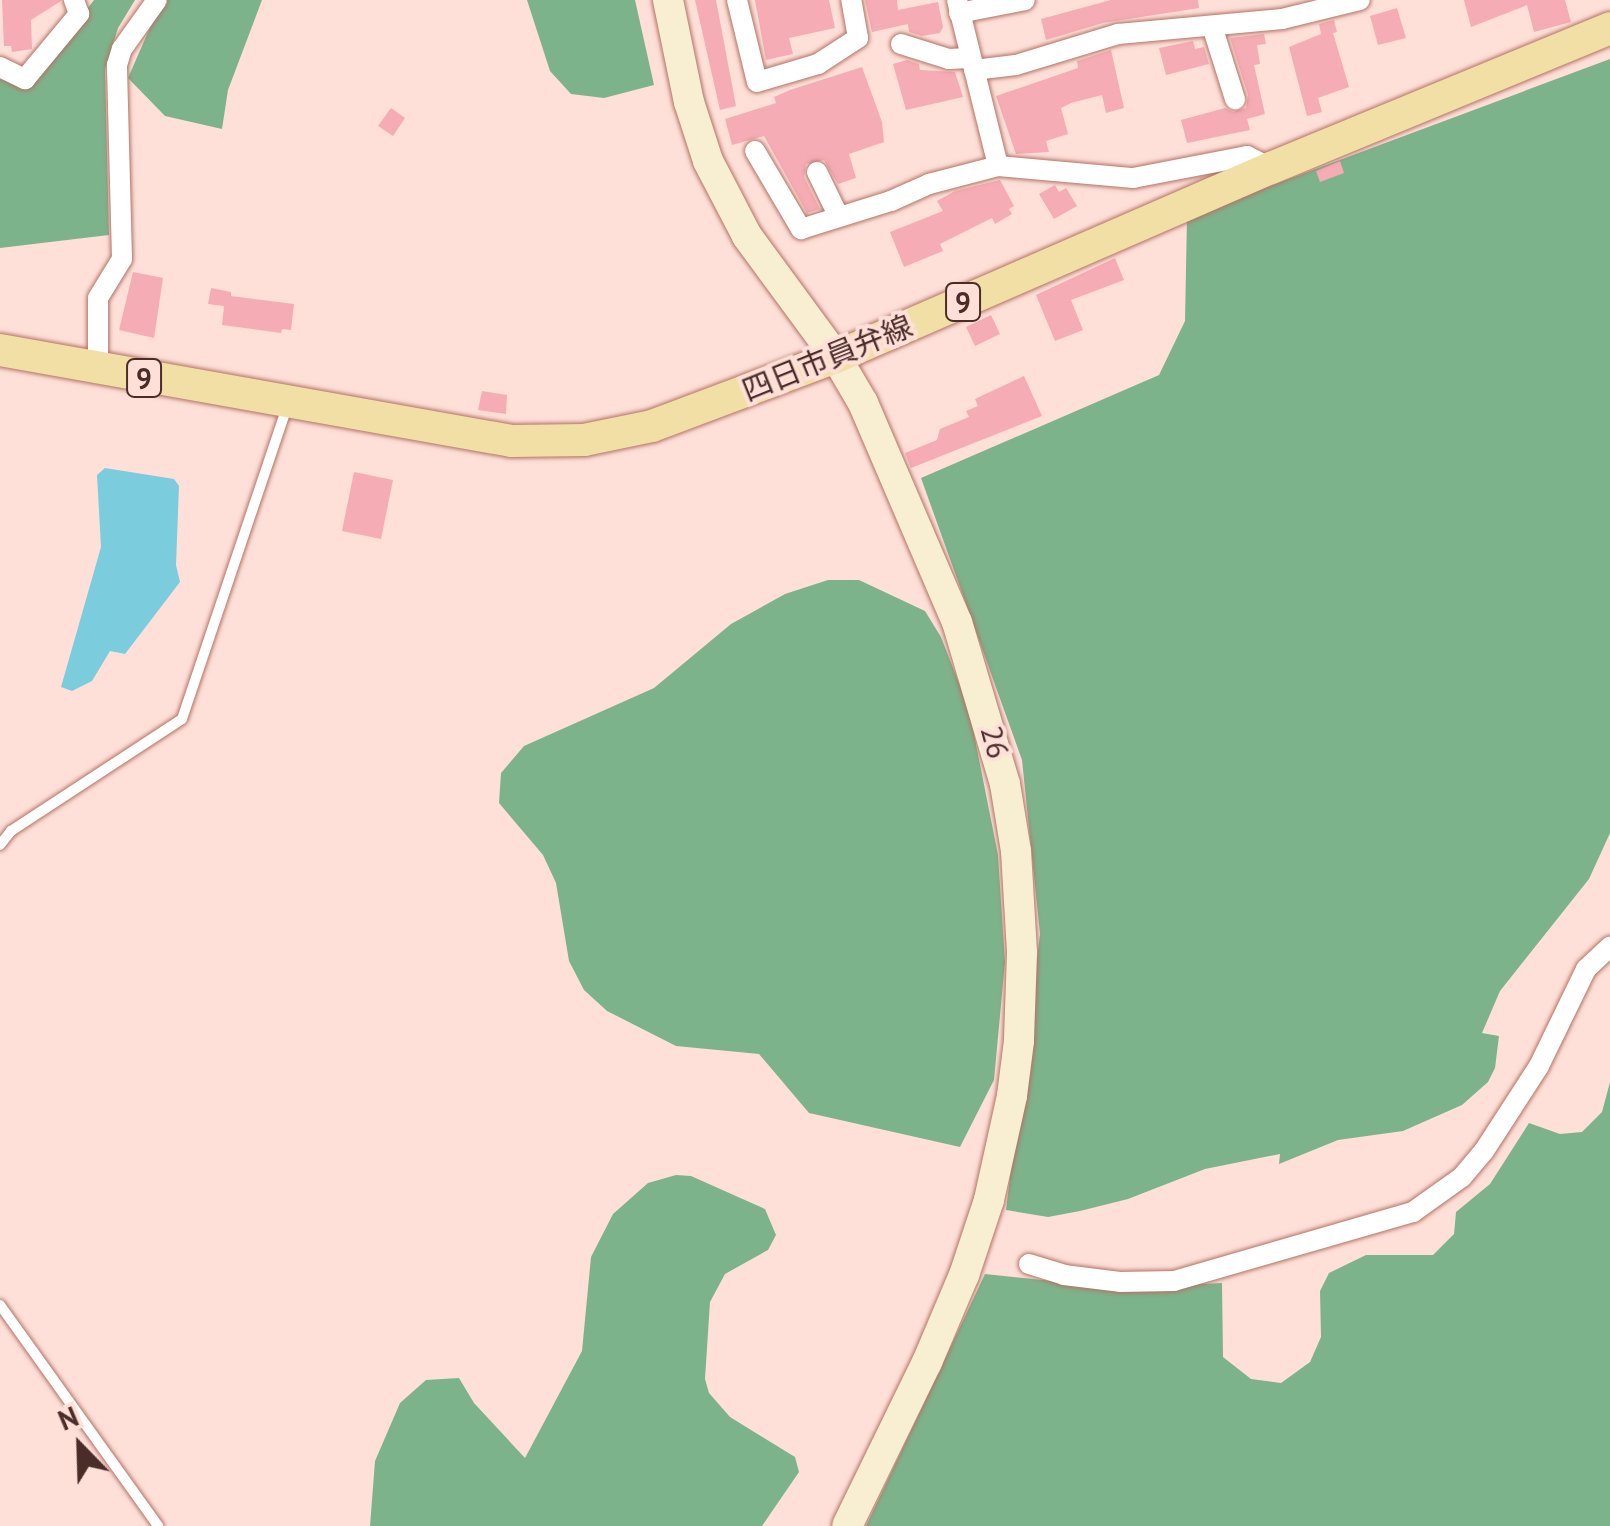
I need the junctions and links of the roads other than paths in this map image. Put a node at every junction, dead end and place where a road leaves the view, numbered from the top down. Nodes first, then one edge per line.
1 (74, 0) edge
2 (157, 0) edge
3 (668, 0) edge
4 (738, 0) edge
5 (850, 0) edge
6 (1025, 0) edge
7 (1360, 0) edge
8 (958, 6) edge
9 (1299, 7) edge
10 (1212, 26) junction
11 (1610, 28) edge
12 (901, 44) dead end
13 (971, 64) junction
14 (0, 68) edge
15 (1235, 99) dead end
16 (756, 151) dead end
17 (998, 166) junction
18 (1271, 168) junction
19 (817, 172) dead end
20 (838, 215) junction
21 (0, 350) edge
22 (836, 357) junction
23 (98, 370) junction
24 (289, 402) junction
25 (0, 845) edge
26 (1610, 946) edge
27 (1029, 1264) dead end
28 (0, 1305) edge
29 (158, 1526) edge
30 (847, 1526) edge

1 - 14 street
2 - 23 street
3 - 22 street, 26
4 - 5 street
6 - 8 street
7 - 9 street
8 - 13 street
9 - 10 street
10 - 13 street
10 - 15 street
11 - 18 main road, 四日市員弁線 / 9
12 - 13 street
13 - 17 street
16 - 20 street
17 - 18 street
17 - 20 street
18 - 22 main road, 四日市員弁線 / 9
19 - 20 street
21 - 23 main road, 四日市員弁線 / 9
22 - 24 main road, 四日市員弁線 / 9
22 - 30 street, 26
23 - 24 main road, 四日市員弁線 / 9
24 - 25 lane
26 - 27 street
28 - 29 lane

